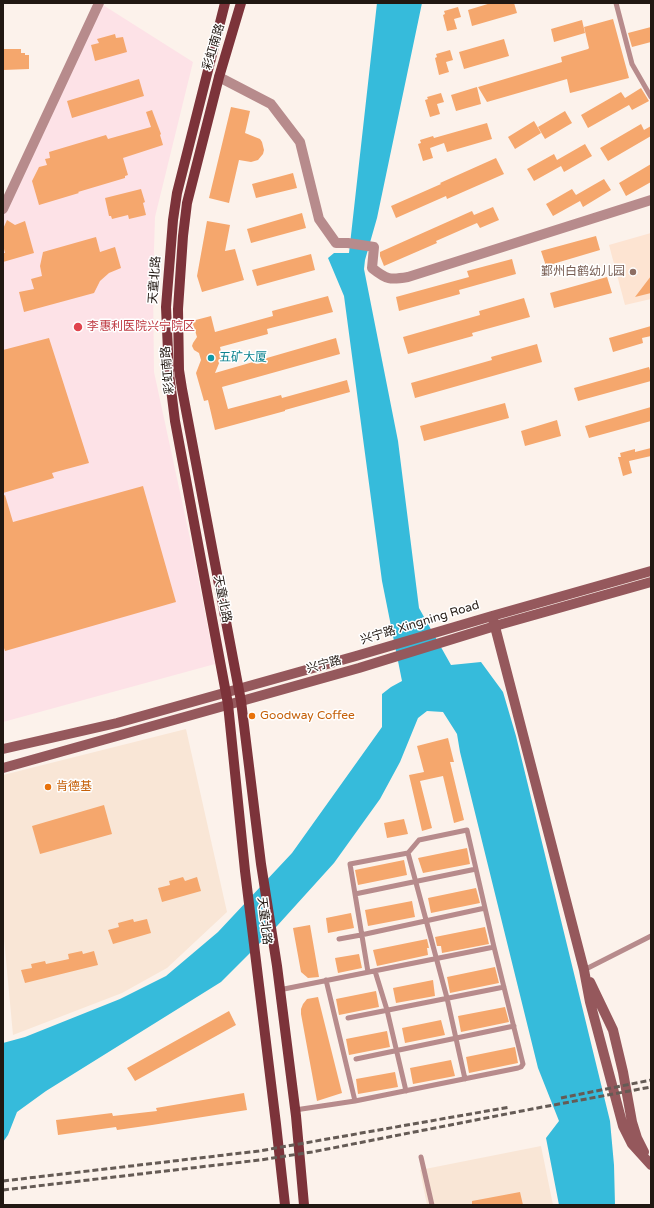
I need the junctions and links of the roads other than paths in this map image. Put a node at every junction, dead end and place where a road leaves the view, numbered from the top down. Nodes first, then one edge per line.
1 (99, 3) edge
2 (225, 3) edge
3 (241, 3) edge
4 (616, 3) edge
5 (219, 77) junction
6 (651, 97) edge
7 (651, 200) edge
8 (3, 210) edge
9 (651, 571) edge
10 (651, 582) edge
11 (492, 616) junction
12 (495, 626) junction
13 (356, 656) joint
14 (238, 689) junction
15 (226, 692) junction
16 (241, 701) junction
17 (228, 704) junction
18 (3, 749) edge
19 (3, 768) edge
20 (408, 854) junction
21 (476, 870) junction
22 (416, 882) junction
23 (355, 894) junction
24 (485, 908) junction
25 (426, 922) junction
26 (361, 935) junction
27 (651, 936) edge
28 (339, 938) dead end
29 (494, 947) junction
30 (436, 959) junction
31 (584, 970) junction
32 (375, 971) junction
33 (368, 972) junction
34 (326, 980) junction
35 (504, 987) junction
36 (280, 990) junction
37 (447, 998) junction
38 (388, 1010) junction
39 (348, 1018) dead end
40 (514, 1026) junction
41 (456, 1039) junction
42 (397, 1051) junction
43 (356, 1059) dead end
44 (465, 1079) junction
45 (406, 1091) junction
46 (355, 1101) junction
47 (295, 1110) junction
48 (421, 1157) dead end
49 (649, 1163) edge
50 (285, 1205) edge
51 (304, 1205) edge
52 (432, 1205) edge

1 - 8 street
2 - 15 main road, 天童北路
3 - 5 main road, 彩虹南路
4 - 6 lane
5 - 7 street
5 - 14 main road, 彩虹南路
9 - 11 main road
10 - 12 main road, 兴宁路
11 - 12 main road
11 - 13 main road, 兴宁路 Xingning Road
12 - 16 main road, 兴宁路
12 - 31 main road
13 - 14 main road, 兴宁路
14 - 15 main road, 兴宁路
14 - 16 main road, 天童北路
15 - 17 main road, 天童北路
15 - 18 main road, 兴宁路
16 - 17 main road, 兴宁路
16 - 36 main road, 天童北路
17 - 19 main road, 兴宁路
17 - 50 main road, 天童北路
20 - 21 lane
20 - 22 lane
20 - 23 lane
21 - 22 lane
21 - 24 lane
22 - 23 lane
22 - 25 lane
23 - 26 lane
24 - 25 lane
24 - 29 lane
25 - 26 lane
25 - 30 lane
26 - 28 lane
26 - 33 lane
27 - 31 lane
29 - 30 lane
29 - 35 lane
30 - 32 lane
30 - 37 lane
31 - 49 main road
31 - 49 main road
32 - 33 lane
32 - 38 lane
33 - 34 lane
34 - 36 lane
34 - 46 lane
35 - 37 lane
35 - 40 lane
36 - 47 main road, 天童北路
37 - 38 lane
37 - 41 lane
38 - 39 lane
38 - 42 lane
40 - 41 lane
40 - 44 lane
41 - 42 lane
41 - 44 lane
42 - 43 lane
42 - 45 lane
44 - 45 lane
45 - 46 lane
46 - 47 lane
47 - 51 main road, 天童北路
48 - 52 lane

